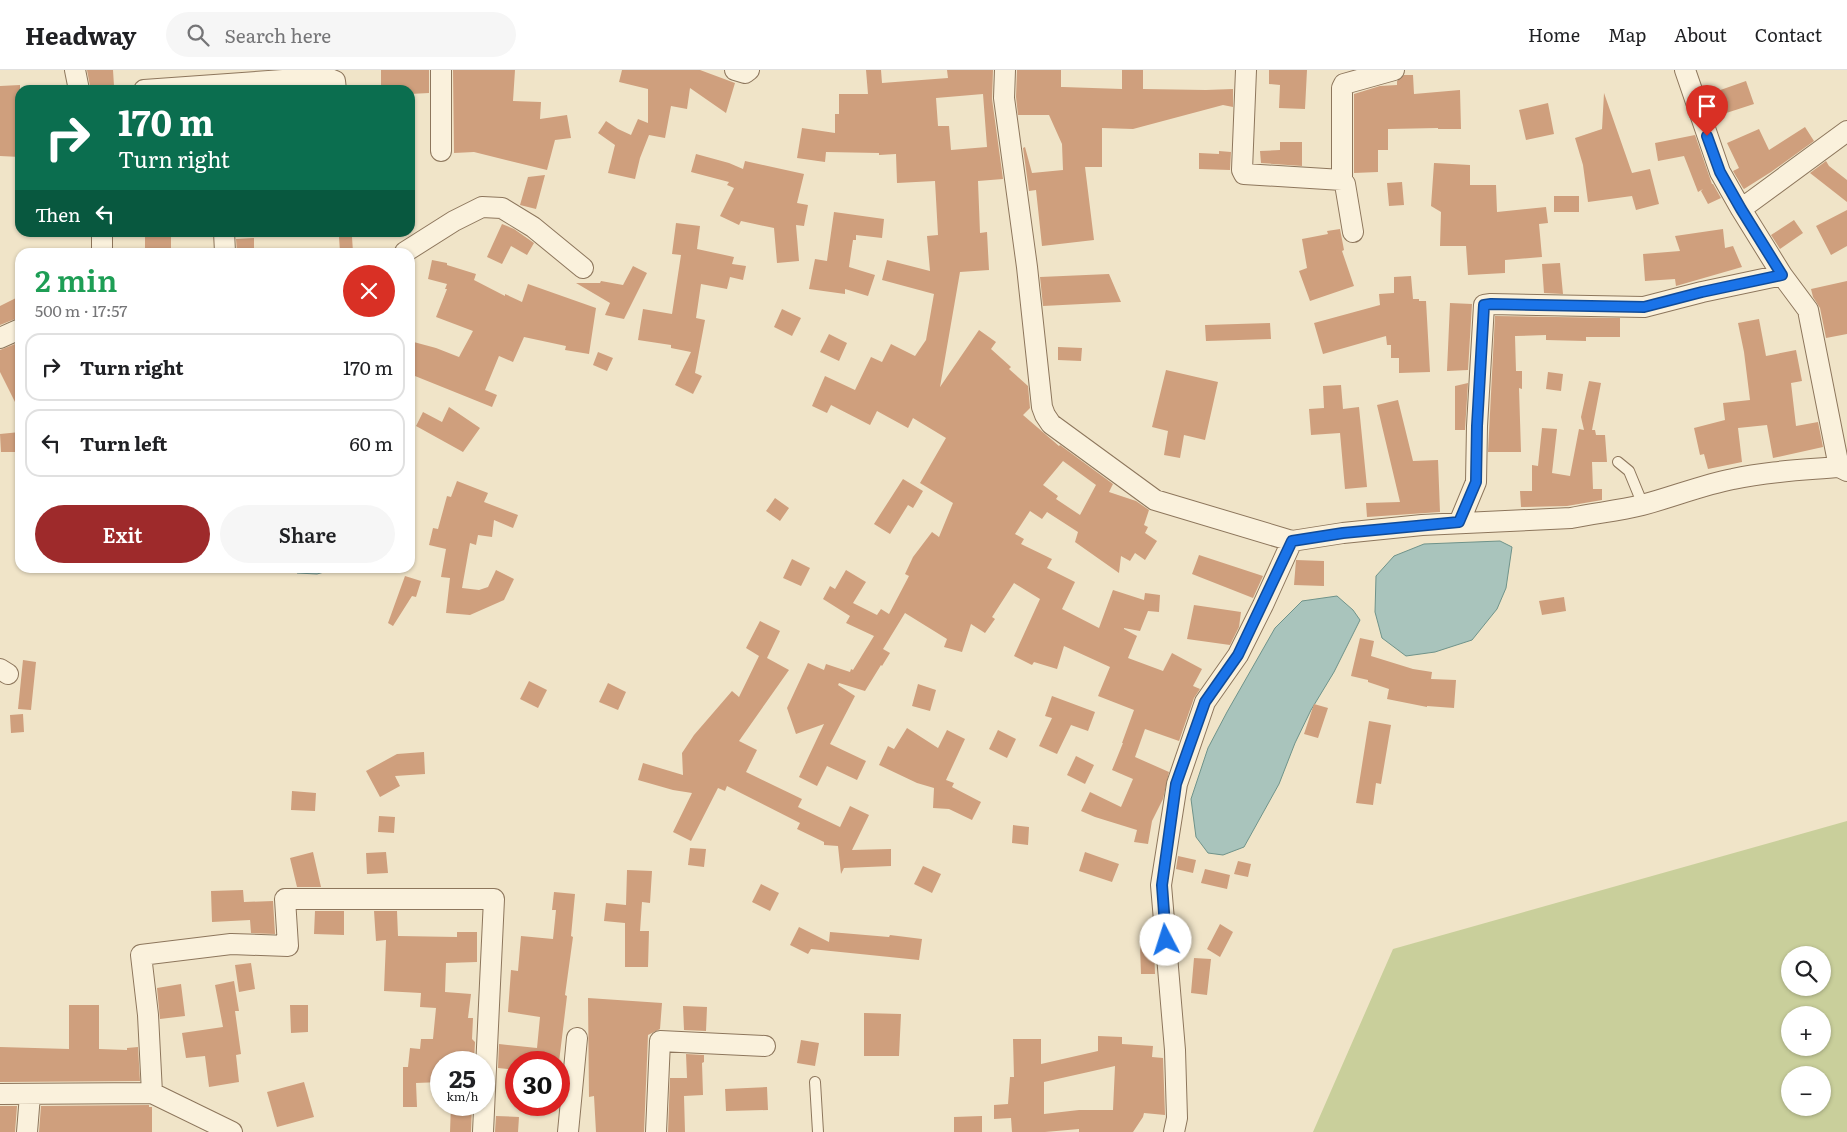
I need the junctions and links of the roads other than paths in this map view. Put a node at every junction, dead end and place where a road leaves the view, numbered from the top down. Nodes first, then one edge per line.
1 (75, 70) edge
2 (441, 70) edge
3 (735, 70) edge
4 (750, 70) edge
5 (1005, 70) edge
6 (1246, 70) edge
7 (1394, 70) edge
8 (1686, 70) edge
9 (78, 85) edge
10 (214, 85) edge
11 (335, 85) edge
12 (1847, 131) edge
13 (441, 151) dead end
14 (1342, 180) junction
15 (1741, 209) junction
16 (1353, 232) dead end
17 (411, 248) edge
18 (583, 268) dead end
19 (1782, 275) junction
20 (15, 331) edge
21 (0, 338) edge
22 (1618, 462) dead end
23 (1843, 469) edge
24 (1643, 505) junction
25 (1459, 522) junction
26 (1292, 541) junction
27 (577, 1038) dead end
28 (765, 1046) dead end
29 (815, 1082) dead end
30 (152, 1093) junction
31 (0, 1094) edge
32 (30, 1095) junction
33 (27, 1132) edge
34 (232, 1132) edge
35 (483, 1132) edge
36 (568, 1132) edge
37 (656, 1132) edge
38 (818, 1132) edge
39 (1174, 1132) edge

1 - 9 street
2 - 13 street
3 - 4 street
5 - 26 street
6 - 14 street
7 - 14 street
8 - 15 street
10 - 11 street
12 - 15 street
14 - 16 street
15 - 19 street
17 - 18 street
19 - 23 street
19 - 25 street
20 - 21 street
22 - 24 lane
23 - 24 street
24 - 25 street
25 - 26 street
26 - 39 street
27 - 36 street
28 - 37 street
29 - 38 lane
30 - 32 street
30 - 34 street
30 - 35 street
31 - 32 street
32 - 33 street

